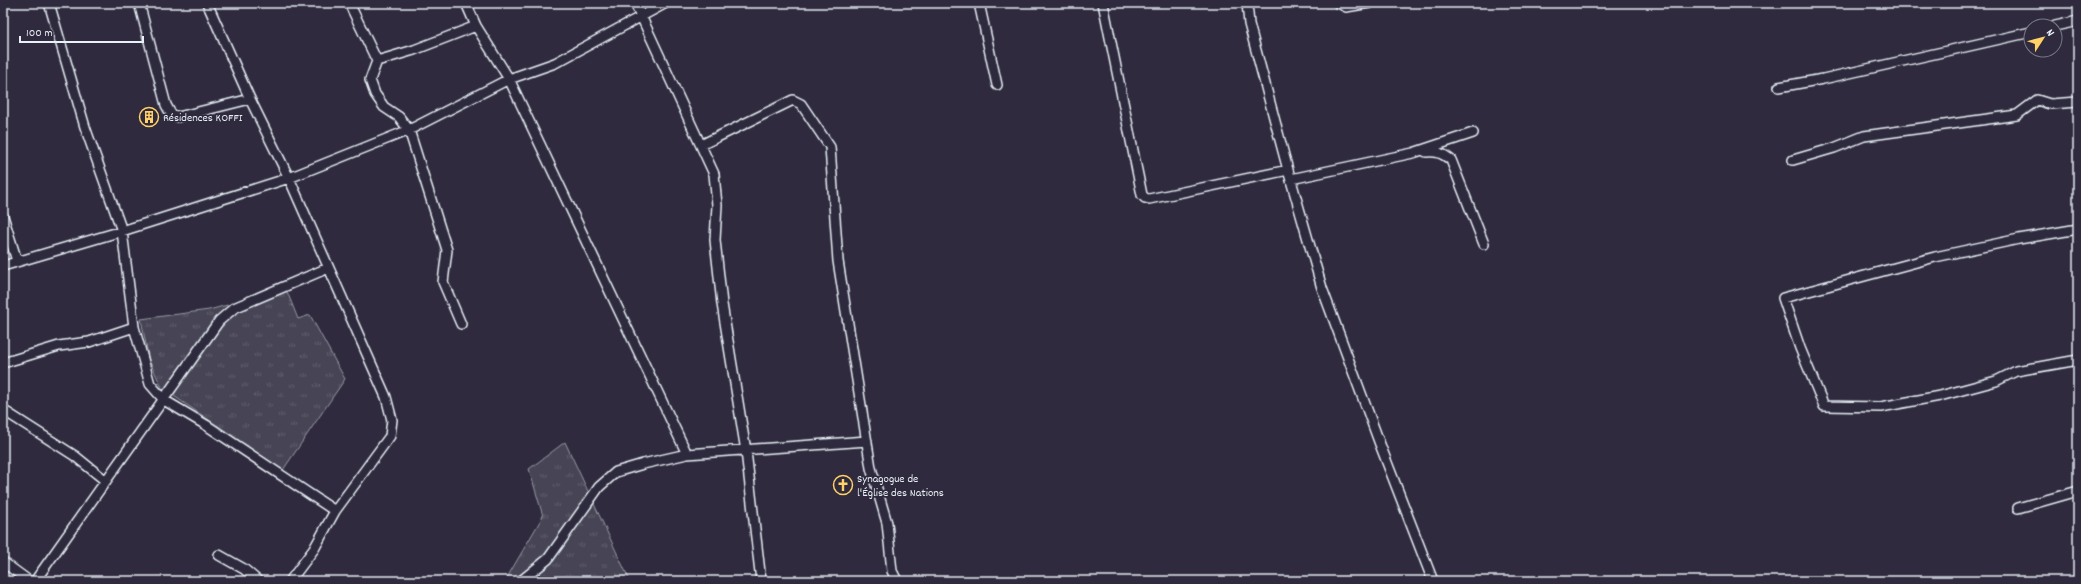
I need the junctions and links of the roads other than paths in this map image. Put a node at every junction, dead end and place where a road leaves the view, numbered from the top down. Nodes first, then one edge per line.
1 (49, 3) edge
2 (139, 3) edge
3 (207, 3) edge
4 (349, 3) edge
5 (466, 3) edge
6 (635, 3) edge
7 (666, 3) edge
8 (979, 3) edge
9 (1103, 3) edge
10 (1247, 3) edge
11 (1338, 3) edge
12 (1370, 3) edge
13 (641, 16) junction
14 (2078, 21) edge
15 (2063, 24) edge
16 (476, 26) junction
17 (2023, 34) edge
18 (377, 61) junction
19 (509, 79) junction
20 (997, 85) dead end
21 (1779, 87) dead end
22 (250, 99) junction
23 (2078, 102) edge
24 (409, 130) junction
25 (1473, 133) dead end
26 (701, 145) junction
27 (1413, 153) junction
28 (1793, 160) dead end
29 (1289, 175) junction
30 (289, 178) junction
31 (3, 216) edge
32 (2078, 229) edge
33 (122, 231) junction
34 (1484, 244) dead end
35 (17, 262) junction
36 (3, 266) edge
37 (328, 268) junction
38 (461, 324) dead end
39 (134, 327) junction
40 (2078, 360) edge
41 (3, 363) edge
42 (164, 400) junction
43 (3, 410) edge
44 (867, 441) junction
45 (746, 450) junction
46 (687, 454) junction
47 (106, 481) junction
48 (2078, 491) edge
49 (2018, 508) dead end
50 (335, 511) junction
51 (219, 555) dead end
52 (3, 562) edge
53 (29, 581) edge
54 (35, 581) edge
55 (258, 581) edge
56 (290, 581) edge
57 (521, 581) edge
58 (761, 581) edge
59 (897, 581) edge
60 (1433, 581) edge

1 - 33 street
2 - 22 street
3 - 22 street
4 - 18 street
5 - 16 street
6 - 13 street
7 - 13 street
8 - 20 street
9 - 29 street
10 - 29 street
11 - 12 street
13 - 19 street
13 - 26 street
14 - 15 street
16 - 18 street
16 - 19 street
17 - 21 street
18 - 24 street
19 - 24 street
19 - 46 street
22 - 30 street
23 - 28 street
24 - 30 street
24 - 38 street
25 - 27 street
26 - 44 street
26 - 45 street
27 - 29 street
27 - 34 street
29 - 60 street
30 - 33 street
30 - 37 street
31 - 35 street
32 - 40 street
33 - 35 street
33 - 39 street
35 - 36 street
37 - 42 street
37 - 50 street
39 - 41 street
39 - 42 street
42 - 47 street
42 - 50 street
43 - 47 street
44 - 45 street
44 - 59 street
45 - 46 street
45 - 58 street
46 - 57 street
47 - 54 street
48 - 49 street
50 - 56 street
51 - 55 street
52 - 53 street

